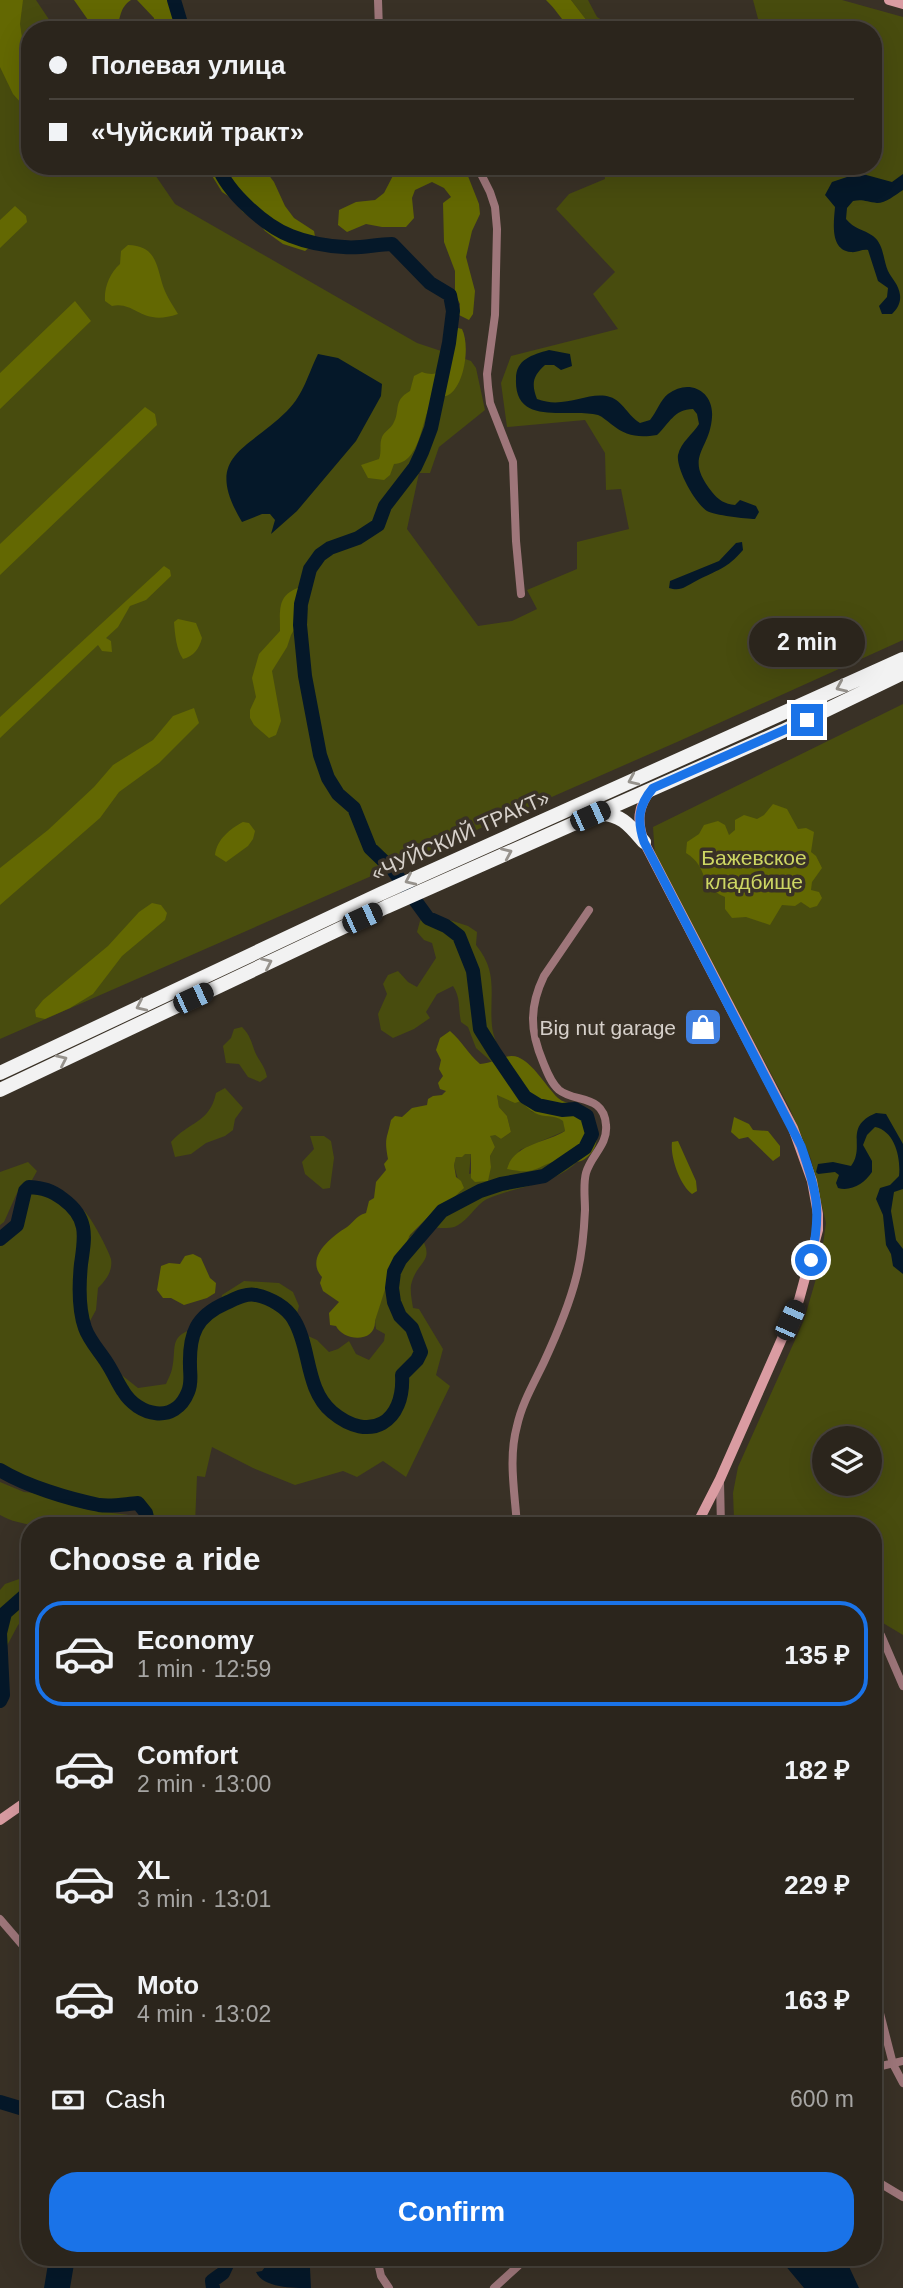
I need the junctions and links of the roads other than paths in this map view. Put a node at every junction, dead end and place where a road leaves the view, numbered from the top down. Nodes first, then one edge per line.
1 (378, 0) edge
2 (889, 0) edge
3 (903, 4) edge
4 (379, 21) edge
5 (482, 175) edge
6 (522, 594) dead end
7 (903, 659) edge
8 (903, 674) edge
9 (653, 788) junction
10 (590, 816) junction
11 (644, 842) junction
12 (442, 873) junction
13 (383, 900) junction
14 (589, 910) dead end
15 (0, 1073) edge
16 (0, 1090) edge
17 (720, 1479) junction
18 (516, 1517) edge
19 (701, 1517) edge
20 (721, 1517) edge
21 (882, 1637) edge
22 (903, 1686) edge
23 (21, 1805) edge
24 (0, 1819) edge
25 (0, 1919) edge
26 (21, 1944) edge
27 (882, 2021) edge
28 (903, 2061) edge
29 (893, 2064) junction
30 (882, 2066) edge
31 (903, 2083) edge
32 (882, 2184) edge
33 (903, 2197) edge
34 (379, 2266) edge
35 (518, 2266) edge
36 (389, 2288) edge
37 (495, 2288) edge

1 - 4 street
2 - 3 street
5 - 6 street
7 -> 12 highway, «ЧУЙСКИЙ ТРАКТ»
8 - 9 highway, «ЧУЙСКИЙ ТРАКТ»
9 - 10 highway, «ЧУЙСКИЙ ТРАКТ»
9 - 11 street
10 - 11 highway
12 -> 10 highway, «ЧУЙСКИЙ ТРАКТ»
11 - 17 street
12 - 13 highway, «ЧУЙСКИЙ ТРАКТ»
13 -> 15 highway, «ЧУЙСКИЙ ТРАКТ»
16 -> 13 highway, «ЧУЙСКИЙ ТРАКТ»
14 - 18 street
17 - 19 street
17 - 20 street
21 - 22 street
23 - 24 street
25 - 26 street
27 - 29 street
28 - 29 street
29 - 30 street
29 - 31 street
32 - 33 street
34 - 36 street
35 - 37 street

